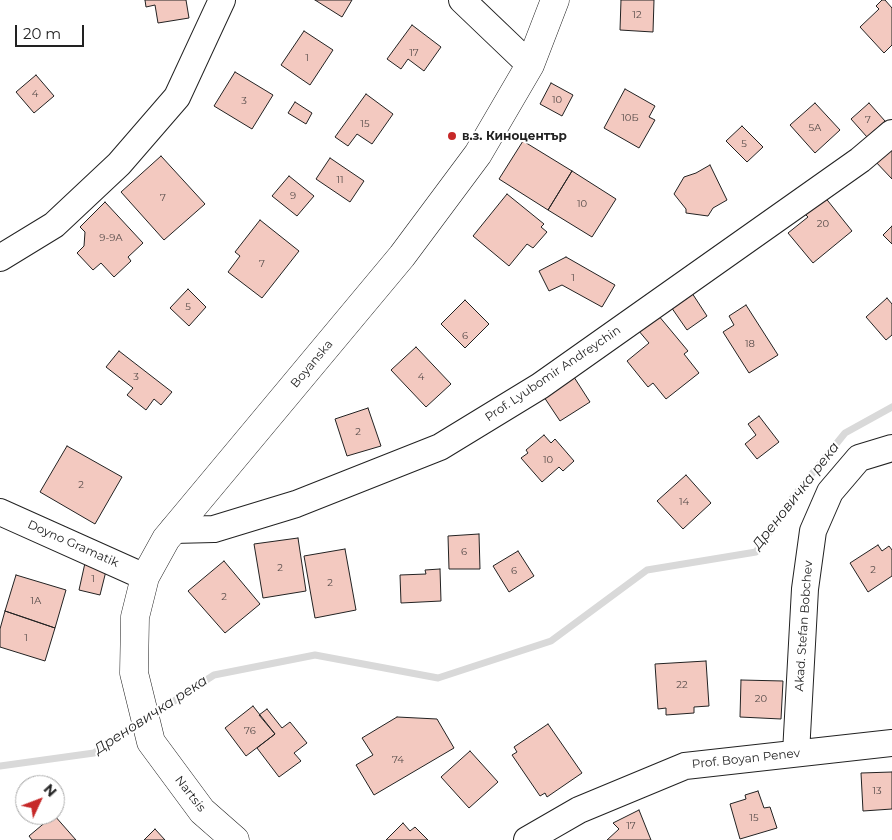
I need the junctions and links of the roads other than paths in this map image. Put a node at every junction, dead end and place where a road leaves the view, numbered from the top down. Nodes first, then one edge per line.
1 (222, 0) edge
2 (462, 0) edge
3 (555, 0) edge
4 (530, 66) junction
5 (892, 133) edge
6 (0, 258) edge
7 (892, 448) edge
8 (0, 512) edge
9 (173, 530) junction
10 (145, 576) junction
11 (151, 742) joint
12 (892, 743) edge
13 (796, 753) junction
14 (235, 840) edge
15 (527, 840) edge

1 - 6 street
2 - 4 street
3 - 4 main road, Boyanska
4 - 9 main road, Boyanska
5 - 9 street, Prof. Lyubomir Andreychin
7 - 13 street, Akad. Stefan Bobchev
8 - 10 street, Doyno Gramatik
9 - 10 main road, Boyanska
10 - 11 main road, Boyanska
11 - 14 main road, Nartsis
12 - 13 street, Prof. Boyan Penev
13 - 15 street, Prof. Boyan Penev

